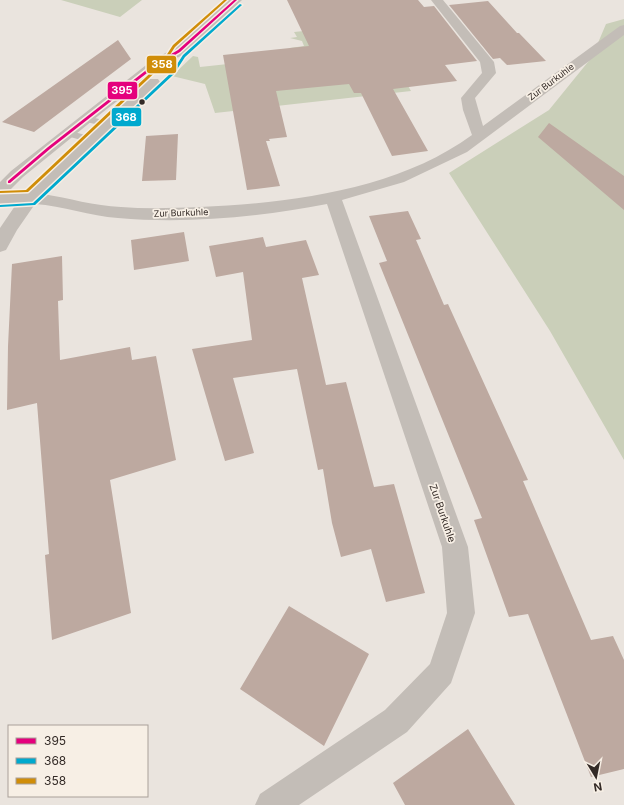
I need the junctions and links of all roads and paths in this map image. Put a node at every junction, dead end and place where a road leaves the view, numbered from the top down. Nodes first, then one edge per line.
1 (236, 0) edge
2 (437, 0) edge
3 (624, 29) edge
4 (179, 51) junction
5 (113, 97) junction
6 (132, 102) junction
7 (86, 119) junction
8 (108, 124) junction
9 (67, 133) junction
10 (480, 137) junction
11 (92, 140) junction
12 (3, 184) edge
13 (30, 198) junction
14 (333, 198) junction
15 (0, 199) edge
16 (0, 246) edge
17 (271, 805) edge

1 - 4 street
2 - 10 street
3 - 10 street, Zur Burkuhle
4 - 5 street
4 - 6 street
5 - 6 lane
5 - 7 street
6 - 8 street
7 - 8 lane
7 - 9 street
8 - 11 street
9 - 11 lane
9 - 12 street
10 - 14 street, Zur Burkuhle
11 - 13 street
12 - 13 street
13 - 14 street, Zur Burkuhle
13 - 15 street, Zur Burkuhle
13 - 16 street
14 - 17 street, Zur Burkuhle

